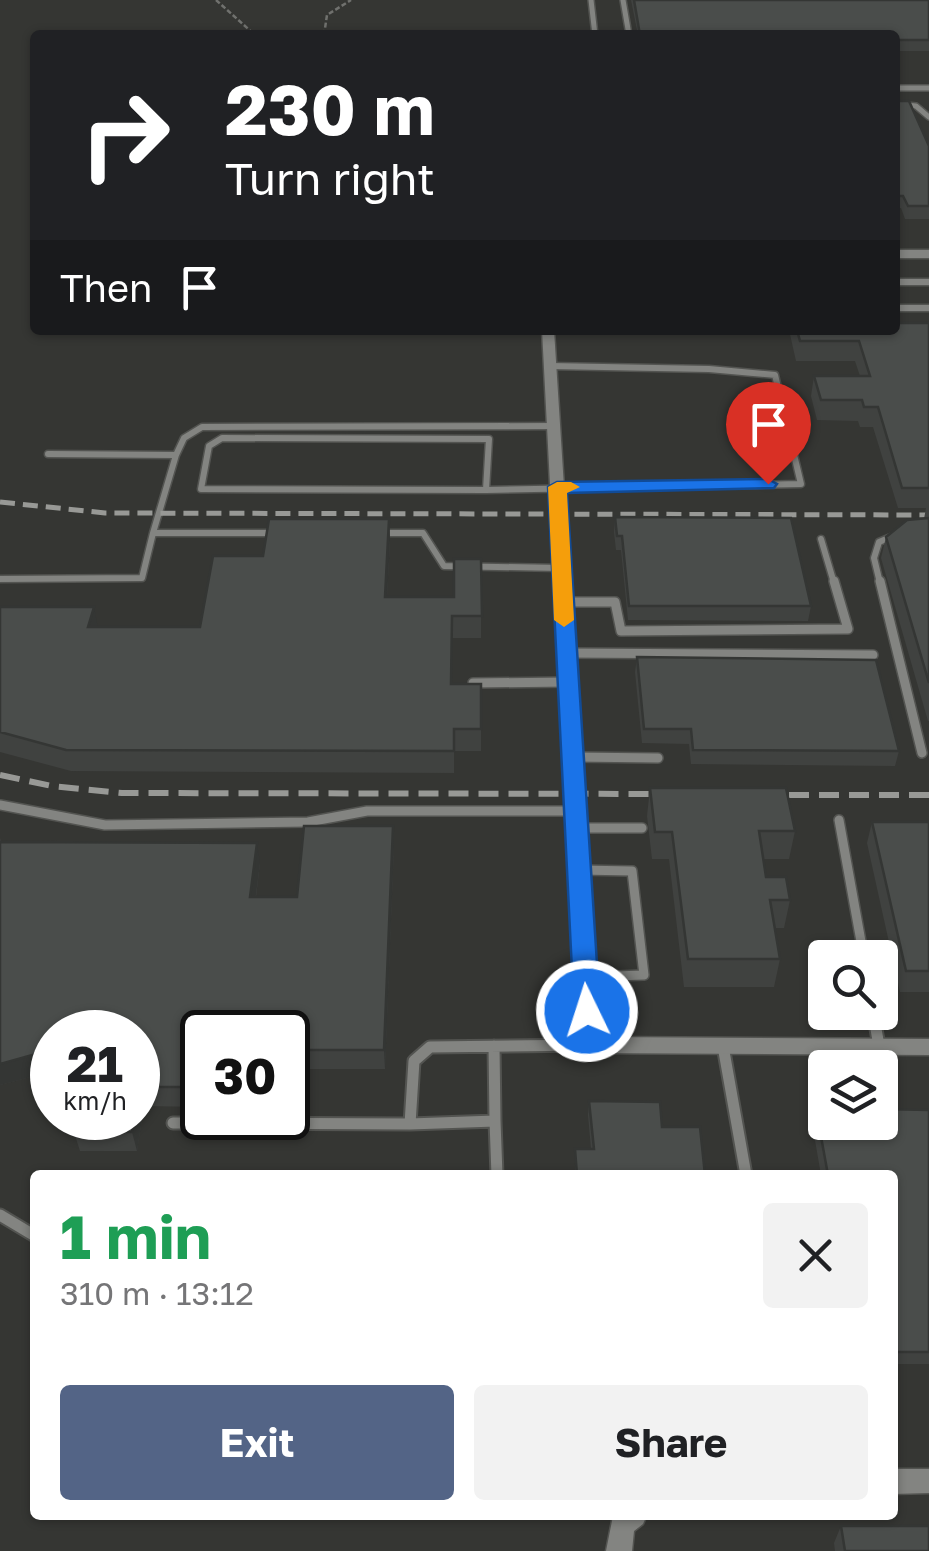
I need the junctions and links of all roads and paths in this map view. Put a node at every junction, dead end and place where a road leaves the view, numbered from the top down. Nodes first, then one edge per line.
1 (216, 0) edge
2 (351, 0) edge
3 (591, 0) edge
4 (623, 0) edge
5 (250, 30) edge
6 (325, 30) edge
7 (594, 30) edge
8 (628, 30) edge
9 (900, 88) edge
10 (929, 88) edge
11 (900, 104) edge
12 (929, 117) edge
13 (900, 251) edge
14 (929, 254) edge
15 (900, 282) edge
16 (929, 282) edge
17 (900, 308) edge
18 (929, 308) edge
19 (548, 335) edge
20 (550, 366) junction
21 (554, 426) junction
22 (48, 454) dead end
23 (176, 455) junction
24 (557, 487) junction
25 (486, 490) junction
26 (153, 532) junction
27 (288, 533) edge
28 (366, 533) edge
29 (914, 534) edge
30 (820, 538) dead end
31 (561, 568) junction
32 (0, 580) edge
33 (563, 602) junction
34 (566, 653) junction
35 (874, 655) edge
36 (567, 682) junction
37 (473, 683) edge
38 (922, 753) dead end
39 (571, 757) junction
40 (658, 758) dead end
41 (0, 805) edge
42 (574, 819) junction
43 (840, 820) dead end
44 (642, 828) dead end
45 (578, 870) junction
46 (861, 940) edge
47 (584, 977) junction
48 (876, 1030) edge
49 (589, 1045) junction
50 (494, 1046) junction
51 (722, 1046) junction
52 (879, 1046) junction
53 (929, 1046) edge
54 (495, 1121) junction
55 (174, 1122) dead end
56 (410, 1124) junction
57 (498, 1170) edge
58 (745, 1170) edge
59 (0, 1215) edge
60 (30, 1233) edge
61 (929, 1481) edge
62 (898, 1482) edge
63 (628, 1520) edge
64 (619, 1551) edge

1 - 5 path
2 - 6 path
3 - 7 lane
4 - 8 lane
9 - 10 lane
11 - 12 lane
13 - 14 street
15 - 16 lane
17 - 18 lane
19 - 20 street
20 - 21 street
20 - 24 lane
21 - 23 lane
21 - 24 street
22 - 23 lane
23 - 26 lane
24 - 25 lane
24 - 31 street
25 - 25 lane
26 - 27 lane
26 - 32 lane
28 - 31 lane
29 - 38 lane
30 - 33 lane
31 - 33 street
33 - 34 street
34 - 35 lane
34 - 36 street
36 - 37 lane
36 - 39 street
39 - 40 lane
39 - 42 street
41 - 42 lane
42 - 44 lane
42 - 45 street
43 - 46 lane
45 - 47 street
45 - 47 lane
47 - 49 street
48 - 52 lane
49 - 50 lane
49 - 51 street
50 - 54 lane
50 - 56 lane
51 - 52 street
51 - 58 lane
52 - 53 street
54 - 56 lane
54 - 57 lane
55 - 56 lane
59 - 60 lane
61 - 62 street
63 - 64 street

